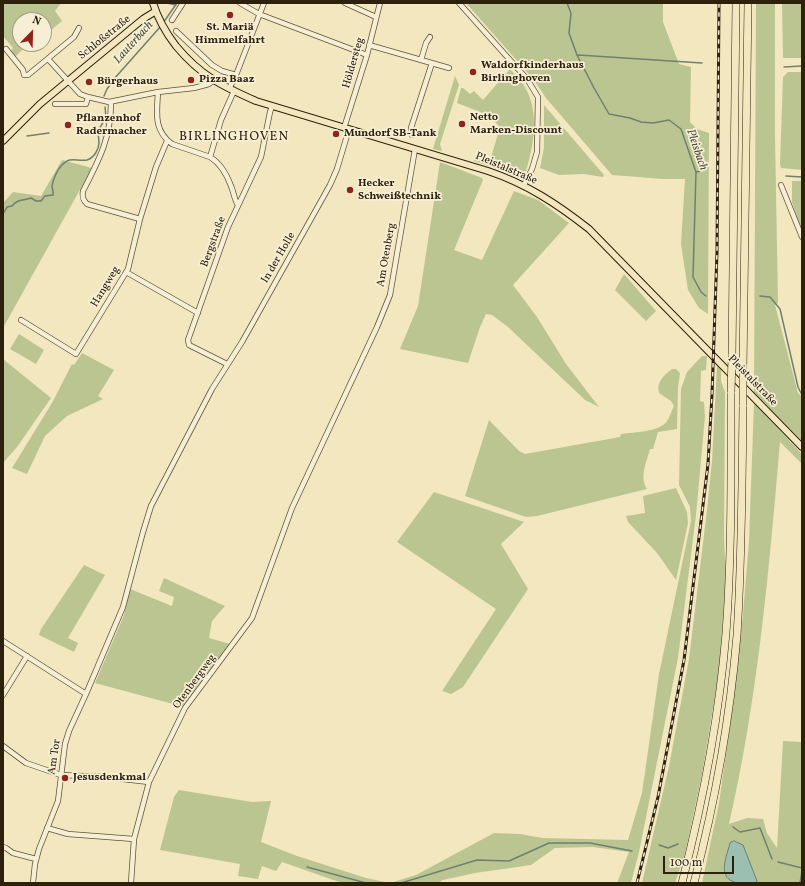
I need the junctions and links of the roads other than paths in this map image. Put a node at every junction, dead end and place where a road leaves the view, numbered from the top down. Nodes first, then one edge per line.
1 (154, 3) edge
2 (183, 3) edge
3 (240, 3) edge
4 (264, 3) edge
5 (345, 3) edge
6 (380, 3) edge
7 (459, 3) edge
8 (736, 3) edge
9 (748, 3) edge
10 (156, 11) junction
11 (259, 14) junction
12 (376, 17) junction
13 (172, 20) dead end
14 (80, 28) dead end
15 (176, 31) dead end
16 (430, 37) dead end
17 (369, 45) junction
18 (6, 49) dead end
19 (366, 55) junction
20 (48, 59) junction
21 (421, 60) junction
22 (432, 62) junction
23 (449, 68) dead end
24 (236, 75) junction
25 (214, 80) junction
26 (68, 81) junction
27 (231, 90) junction
28 (158, 92) junction
29 (88, 97) junction
30 (111, 102) junction
31 (55, 104) dead end
32 (272, 106) junction
33 (346, 128) junction
34 (412, 135) dead end
35 (4, 139) edge
36 (167, 141) junction
37 (415, 149) junction
38 (210, 157) junction
39 (524, 185) junction
40 (781, 185) dead end
41 (238, 205) junction
42 (140, 219) junction
43 (802, 236) edge
44 (126, 272) junction
45 (198, 313) junction
46 (21, 320) dead end
47 (227, 364) junction
48 (802, 447) edge
49 (252, 618) joint
50 (110, 639) joint
51 (3, 641) edge
52 (26, 656) junction
53 (86, 694) junction
54 (3, 695) edge
55 (3, 746) edge
56 (61, 775) junction
57 (149, 782) junction
58 (47, 828) junction
59 (134, 839) junction
60 (3, 847) edge
61 (36, 859) junction
62 (33, 883) edge
63 (131, 883) edge
64 (682, 883) edge
65 (694, 883) edge

1 - 10 main road, Pleistalstraße
2 - 13 street
3 - 11 street
4 - 11 street
5 - 12 street
6 - 12 street, Höldersteg
7 - 39 street
8 - 64 highway, bridge
9 - 65 highway, bridge
10 - 25 main road, Pleistalstraße
10 - 26 main road, Schloßstraße
11 - 19 street
11 - 24 street
12 - 17 street, Höldersteg
14 - 20 street, Schloßstraße
15 - 24 street
16 - 21 street
17 - 19 street, Höldersteg
17 - 21 street
18 - 20 street, Schloßstraße
19 - 33 street, Höldersteg
20 - 26 street
21 - 22 street
22 - 23 street
22 - 34 street
24 - 27 street
25 - 27 main road, Pleistalstraße
25 - 28 street
26 - 29 street
26 - 35 main road, Schloßstraße
27 - 32 main road, Pleistalstraße
27 - 38 street
28 - 30 street
28 - 36 street
29 - 30 street
29 - 31 street
30 - 42 street
32 - 33 main road, Pleistalstraße
32 - 41 street, Bergstraße
33 - 37 main road, Pleistalstraße
33 - 47 street, In der Holle
36 - 38 street
36 - 42 street, Hangweg
37 - 39 main road, Pleistalstraße
37 - 49 street, Am Otenberg
38 - 41 street
39 - 48 main road, Pleistalstraße
40 - 43 street
41 - 45 street, Bergstraße
42 - 44 street, Hangweg
44 - 45 street
44 - 46 street, Hangweg
45 - 47 street, Bergstraße
47 - 50 street, In der Holle
49 - 57 street, Otenbergweg
50 - 53 street, Am Tor
51 - 52 street
52 - 53 street
52 - 54 street
53 - 56 street, Am Tor
55 - 56 street
56 - 57 street
56 - 58 street, Am Tor
57 - 59 street, Otenbergweg
58 - 59 street
58 - 61 street, Am Tor
59 - 63 street, Otenbergweg
60 - 61 street
61 - 62 street, Am Tor

